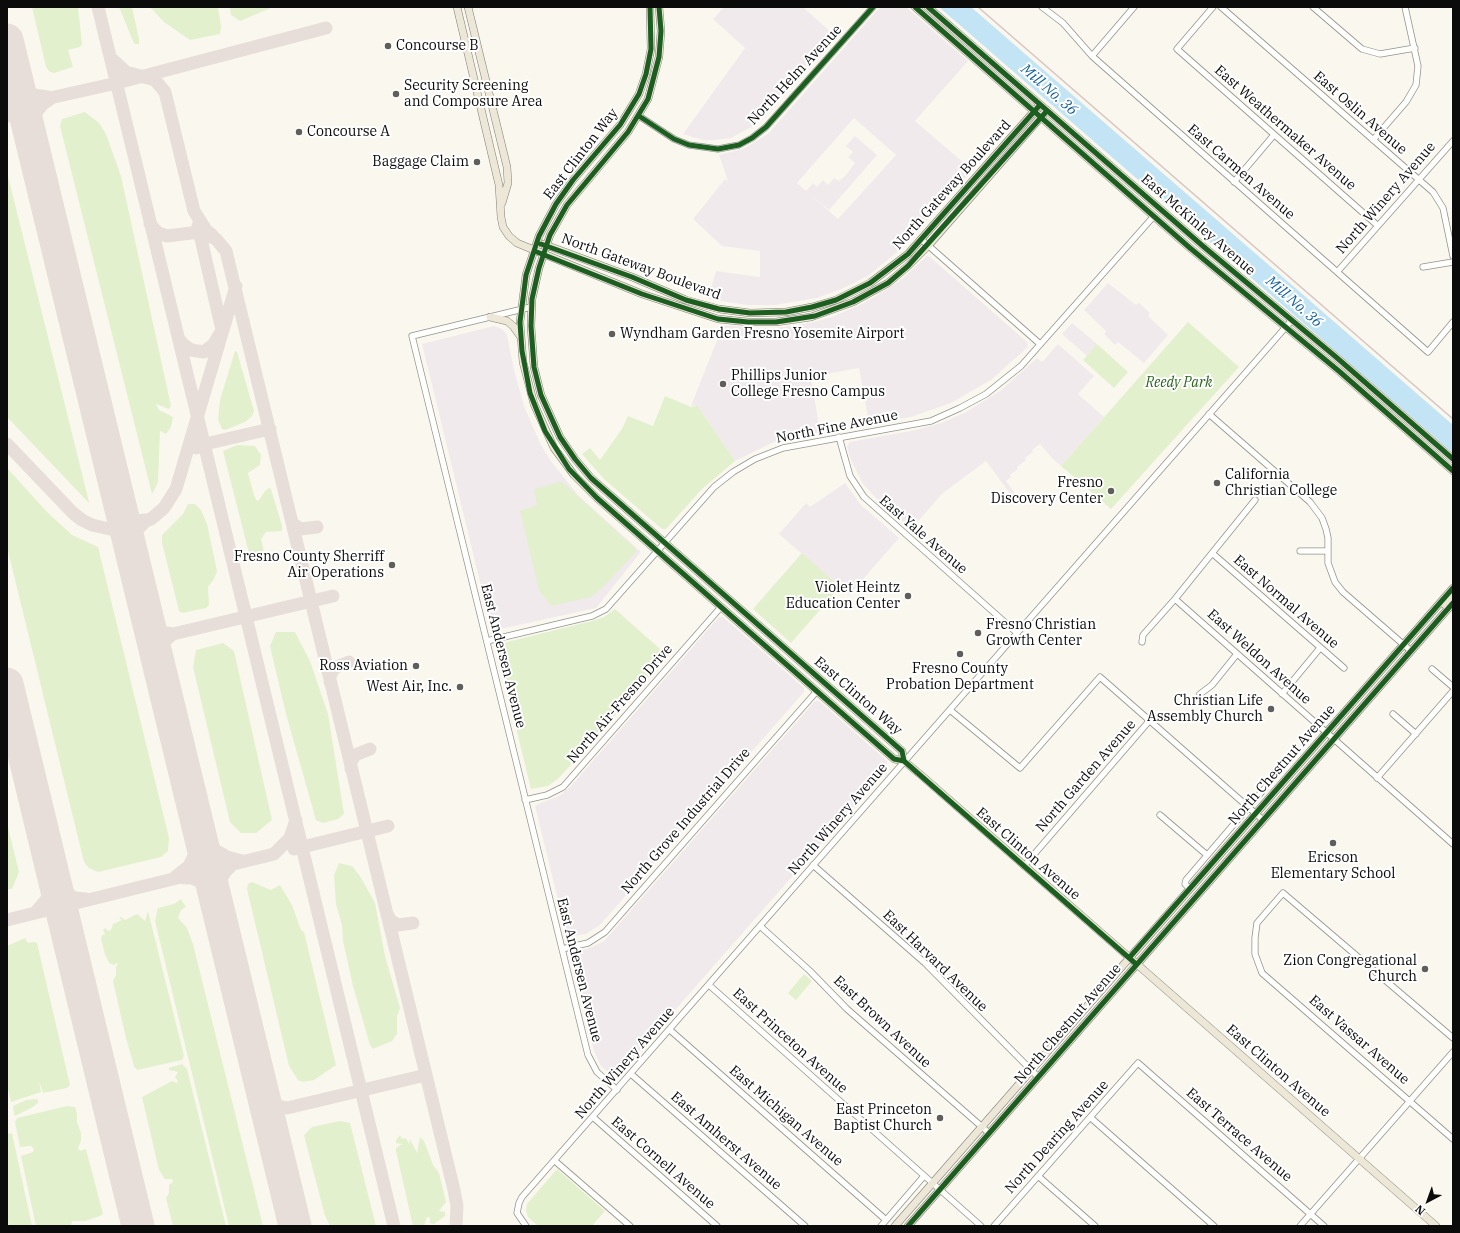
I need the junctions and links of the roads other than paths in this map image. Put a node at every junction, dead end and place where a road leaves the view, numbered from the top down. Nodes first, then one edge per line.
1 (457, 7) edge
2 (468, 7) edge
3 (650, 7) edge
4 (659, 7) edge
5 (873, 7) edge
6 (915, 7) edge
7 (923, 7) edge
8 (928, 7) edge
9 (1042, 7) edge
10 (1054, 7) edge
11 (1134, 7) edge
12 (1213, 7) edge
13 (1221, 7) edge
14 (1313, 7) edge
15 (1406, 7) edge
16 (1048, 13) junction
17 (942, 19) junction
18 (1415, 48) junction
19 (650, 55) junction
20 (1092, 56) junction
21 (1040, 104) junction
22 (1047, 110) junction
23 (1034, 111) junction
24 (639, 116) junction
25 (1041, 117) junction
26 (1273, 136) junction
27 (1373, 140) junction
28 (1453, 141) edge
29 (1419, 180) junction
30 (1234, 182) junction
31 (501, 206) junction
32 (1154, 216) junction
33 (1377, 225) junction
34 (922, 240) junction
35 (536, 242) junction
36 (546, 246) junction
37 (928, 246) junction
38 (1204, 246) junction
39 (534, 250) junction
40 (543, 254) junction
41 (1453, 256) edge
42 (1453, 262) edge
43 (1423, 267) dead end
44 (1338, 272) junction
45 (683, 298) junction
46 (531, 306) junction
47 (680, 307) junction
48 (521, 309) junction
49 (490, 317) junction
50 (1292, 320) junction
51 (1453, 322) edge
52 (1286, 327) junction
53 (520, 336) junction
54 (1040, 344) junction
55 (537, 414) junction
56 (1209, 414) junction
57 (1399, 424) junction
58 (839, 437) junction
59 (573, 456) junction
60 (1453, 459) edge
61 (1453, 463) edge
62 (1453, 471) edge
63 (1255, 500) dead end
64 (664, 544) junction
65 (1300, 551) dead end
66 (1328, 551) junction
67 (658, 552) junction
68 (1212, 553) junction
69 (1453, 588) edge
70 (1453, 596) edge
71 (1175, 599) junction
72 (1453, 603) edge
73 (721, 607) junction
74 (1017, 633) junction
75 (1426, 635) junction
76 (487, 641) junction
77 (1142, 642) dead end
78 (1404, 644) junction
79 (1320, 648) junction
80 (1411, 651) junction
81 (1237, 654) junction
82 (1344, 668) dead end
83 (1432, 669) dead end
84 (1453, 687) edge
85 (817, 691) junction
86 (1453, 691) edge
87 (1200, 694) dead end
88 (1282, 694) junction
89 (950, 710) junction
90 (1393, 714) dead end
91 (1150, 720) junction
92 (1326, 733) junction
93 (1416, 734) junction
94 (1333, 739) junction
95 (904, 761) junction
96 (1275, 772) dead end
97 (1377, 778) junction
98 (525, 800) junction
99 (1249, 808) junction
100 (1256, 814) junction
101 (1160, 815) dead end
102 (1262, 820) junction
103 (1453, 844) edge
104 (1207, 855) junction
105 (813, 865) junction
106 (1024, 866) junction
107 (1190, 889) junction
108 (760, 926) junction
109 (562, 949) junction
110 (1129, 958) junction
111 (1136, 964) junction
112 (709, 985) junction
113 (670, 1030) junction
114 (1453, 1038) edge
115 (1453, 1052) edge
116 (1138, 1063) joint
117 (1031, 1071) junction
118 (631, 1074) junction
119 (1038, 1077) junction
120 (617, 1090) junction
121 (1410, 1101) junction
122 (594, 1118) junction
123 (1091, 1118) junction
124 (982, 1127) junction
125 (989, 1133) junction
126 (1453, 1139) edge
127 (1359, 1159) junction
128 (555, 1161) junction
129 (924, 1176) junction
130 (1038, 1176) junction
131 (933, 1184) junction
132 (940, 1190) junction
133 (1310, 1214) junction
134 (886, 1220) junction
135 (526, 1226) edge
136 (630, 1226) edge
137 (717, 1226) edge
138 (805, 1226) edge
139 (881, 1226) edge
140 (895, 1226) edge
141 (908, 1226) edge
142 (981, 1226) edge
143 (994, 1226) edge
144 (1095, 1226) edge
145 (1214, 1226) edge
146 (1300, 1226) edge
147 (1324, 1226) edge
148 (1436, 1226) edge

1 - 31 main road, North Gateway Boulevard
2 - 31 main road
3 - 19 main road, East Clinton Way
4 - 24 main road, East Clinton Way
5 - 24 street, North Helm Avenue
6 - 23 main road, East McKinley Avenue
7 - 17 main road
8 - 17 main road, East McKinley Avenue
9 - 16 street, East Carmen Avenue
10 - 16 street
11 - 20 street
12 - 26 street, East Weathermaker Avenue
13 - 27 street, East Oslin Avenue
14 - 18 street
15 - 18 street
16 - 20 street, East Carmen Avenue
17 - 21 main road, East McKinley Avenue
18 - 27 street
19 - 24 main road
19 - 35 main road, East Clinton Way
20 - 30 street, East Carmen Avenue
21 - 22 main road, East McKinley Avenue
21 - 23 main road, North Gateway Boulevard
22 - 25 main road, North Gateway Boulevard
22 - 38 main road, East McKinley Avenue
23 - 25 main road, East McKinley Avenue
23 - 34 main road, North Gateway Boulevard
24 - 36 main road, East Clinton Way
25 - 32 main road, East McKinley Avenue
25 - 37 main road, North Gateway Boulevard
26 - 30 street
26 - 33 street, East Weathermaker Avenue
27 - 29 street, East Oslin Avenue
28 - 29 street, North Winery Avenue
29 - 33 street, North Winery Avenue
29 - 41 street, East Oslin Avenue
30 - 44 street, East Carmen Avenue
31 - 39 main road, North Gateway Boulevard
32 - 38 main road
32 - 52 main road, East McKinley Avenue
32 - 54 street, North Fine Avenue
33 - 44 street, North Winery Avenue
34 - 37 street
34 - 45 main road, North Gateway Boulevard
35 - 36 main road, North Gateway Boulevard
35 - 39 main road, East Clinton Way
36 - 40 main road, East Clinton Way
36 - 45 main road, North Gateway Boulevard
37 - 47 main road, North Gateway Boulevard
37 - 54 street
38 - 50 main road, East McKinley Avenue
39 - 40 main road, North Gateway Boulevard
39 - 48 main road, East Clinton Way
40 - 46 main road, East Clinton Way
40 - 47 main road, North Gateway Boulevard
42 - 43 street
44 - 51 street, East Carmen Avenue
45 - 47 street
46 - 48 street, East Andersen Avenue
46 - 59 main road, East Clinton Way
48 - 49 street, East Andersen Avenue
48 - 53 main road, East Clinton Way
49 - 53 main road
49 - 76 street, East Andersen Avenue
50 - 52 street, North Winery Avenue
50 - 60 main road, East McKinley Avenue
52 - 56 street, North Winery Avenue
52 - 57 main road, East McKinley Avenue
53 - 55 main road, East Clinton Way
54 - 58 street, North Fine Avenue
55 - 59 main road
55 - 67 main road, East Clinton Way
56 - 66 street
56 - 74 street, North Winery Avenue
57 - 61 main road
57 - 62 main road, East McKinley Avenue
58 - 64 street, North Fine Avenue
58 - 74 street, East Yale Avenue
59 - 64 main road, East Clinton Way
63 - 68 street
64 - 67 street, North Fine Avenue
64 - 95 main road, East Clinton Way
65 - 66 street
66 - 78 street
67 - 73 main road, East Clinton Way
67 - 76 street, North Fine Avenue
68 - 71 street
68 - 79 street, East Normal Avenue
69 - 78 main road, North Chestnut Avenue
70 - 75 main road
71 - 77 street
71 - 81 street, East Weldon Avenue
72 - 75 main road, North Chestnut Avenue
73 - 85 main road, East Clinton Way
73 - 98 street, North Air-Fresno Drive
74 - 89 street, North Winery Avenue
75 - 80 main road, North Chestnut Avenue
76 - 98 street, East Andersen Avenue
78 - 80 street
78 - 92 main road, North Chestnut Avenue
79 - 82 street, East Normal Avenue
79 - 88 street
80 - 94 main road, North Chestnut Avenue
81 - 87 street
81 - 88 street, East Weldon Avenue
83 - 84 street
85 - 95 main road, East Clinton Way
85 - 109 street, North Grove Industrial Drive
86 - 93 street
88 - 92 street, East Weldon Avenue
89 - 91 street
89 - 95 street, North Winery Avenue
90 - 93 street
91 - 99 street
91 - 106 street, North Garden Avenue
92 - 94 street, East Weldon Avenue
92 - 100 main road, North Chestnut Avenue
93 - 97 street
94 - 97 street, East Weldon Avenue
94 - 102 main road, North Chestnut Avenue
95 - 105 street, North Winery Avenue
95 - 106 main road, East Clinton Avenue
96 - 99 street, North Chestnut Avenue
97 - 103 street, East Weldon Avenue
98 - 109 street, East Andersen Avenue
99 - 100 street
99 - 104 street, North Chestnut Avenue
100 - 102 street
100 - 107 main road, North Chestnut Avenue
101 - 104 street
102 - 111 main road, North Chestnut Avenue
104 - 107 street, North Chestnut Avenue
105 - 108 street, North Winery Avenue
105 - 117 street, East Harvard Avenue
106 - 110 main road, East Clinton Avenue
107 - 110 main road, North Chestnut Avenue
108 - 112 street, North Winery Avenue
108 - 124 street, East Brown Avenue
109 - 120 street, East Andersen Avenue
110 - 111 main road, East Clinton Avenue
110 - 117 main road, North Chestnut Avenue
111 - 119 main road, North Chestnut Avenue
111 - 127 main road, East Clinton Avenue
112 - 113 street, North Winery Avenue
112 - 129 street, East Princeton Avenue
113 - 118 street, North Winery Avenue
113 - 134 street, East Michigan Avenue
114 - 121 street, East Vassar Avenue
115 - 121 street
116 - 123 street, North Dearing Avenue
116 - 133 street, East Terrace Avenue
117 - 119 street, East Harvard Avenue
117 - 124 main road, North Chestnut Avenue
118 - 120 street, North Winery Avenue
118 - 138 street, East Amherst Avenue
119 - 125 main road, North Chestnut Avenue
120 - 122 street, North Winery Avenue
121 - 126 street, East Vassar Avenue
121 - 127 street
122 - 128 street, North Winery Avenue
122 - 137 street, East Cornell Avenue
123 - 130 street, North Dearing Avenue
123 - 145 street
124 - 125 street, East Brown Avenue
124 - 131 main road, North Chestnut Avenue
125 - 132 main road, North Chestnut Avenue
127 - 133 street
127 - 148 main road, East Clinton Avenue
128 - 135 street, North Winery Avenue
128 - 136 street
129 - 131 street, East Princeton Avenue
129 - 134 street
130 - 143 street, North Dearing Avenue
130 - 144 street
131 - 132 street, East Princeton Avenue
131 - 140 main road, North Chestnut Avenue
132 - 141 main road, North Chestnut Avenue
132 - 142 street, East Princeton Avenue
133 - 146 street
133 - 147 street, East Terrace Avenue
134 - 139 street

